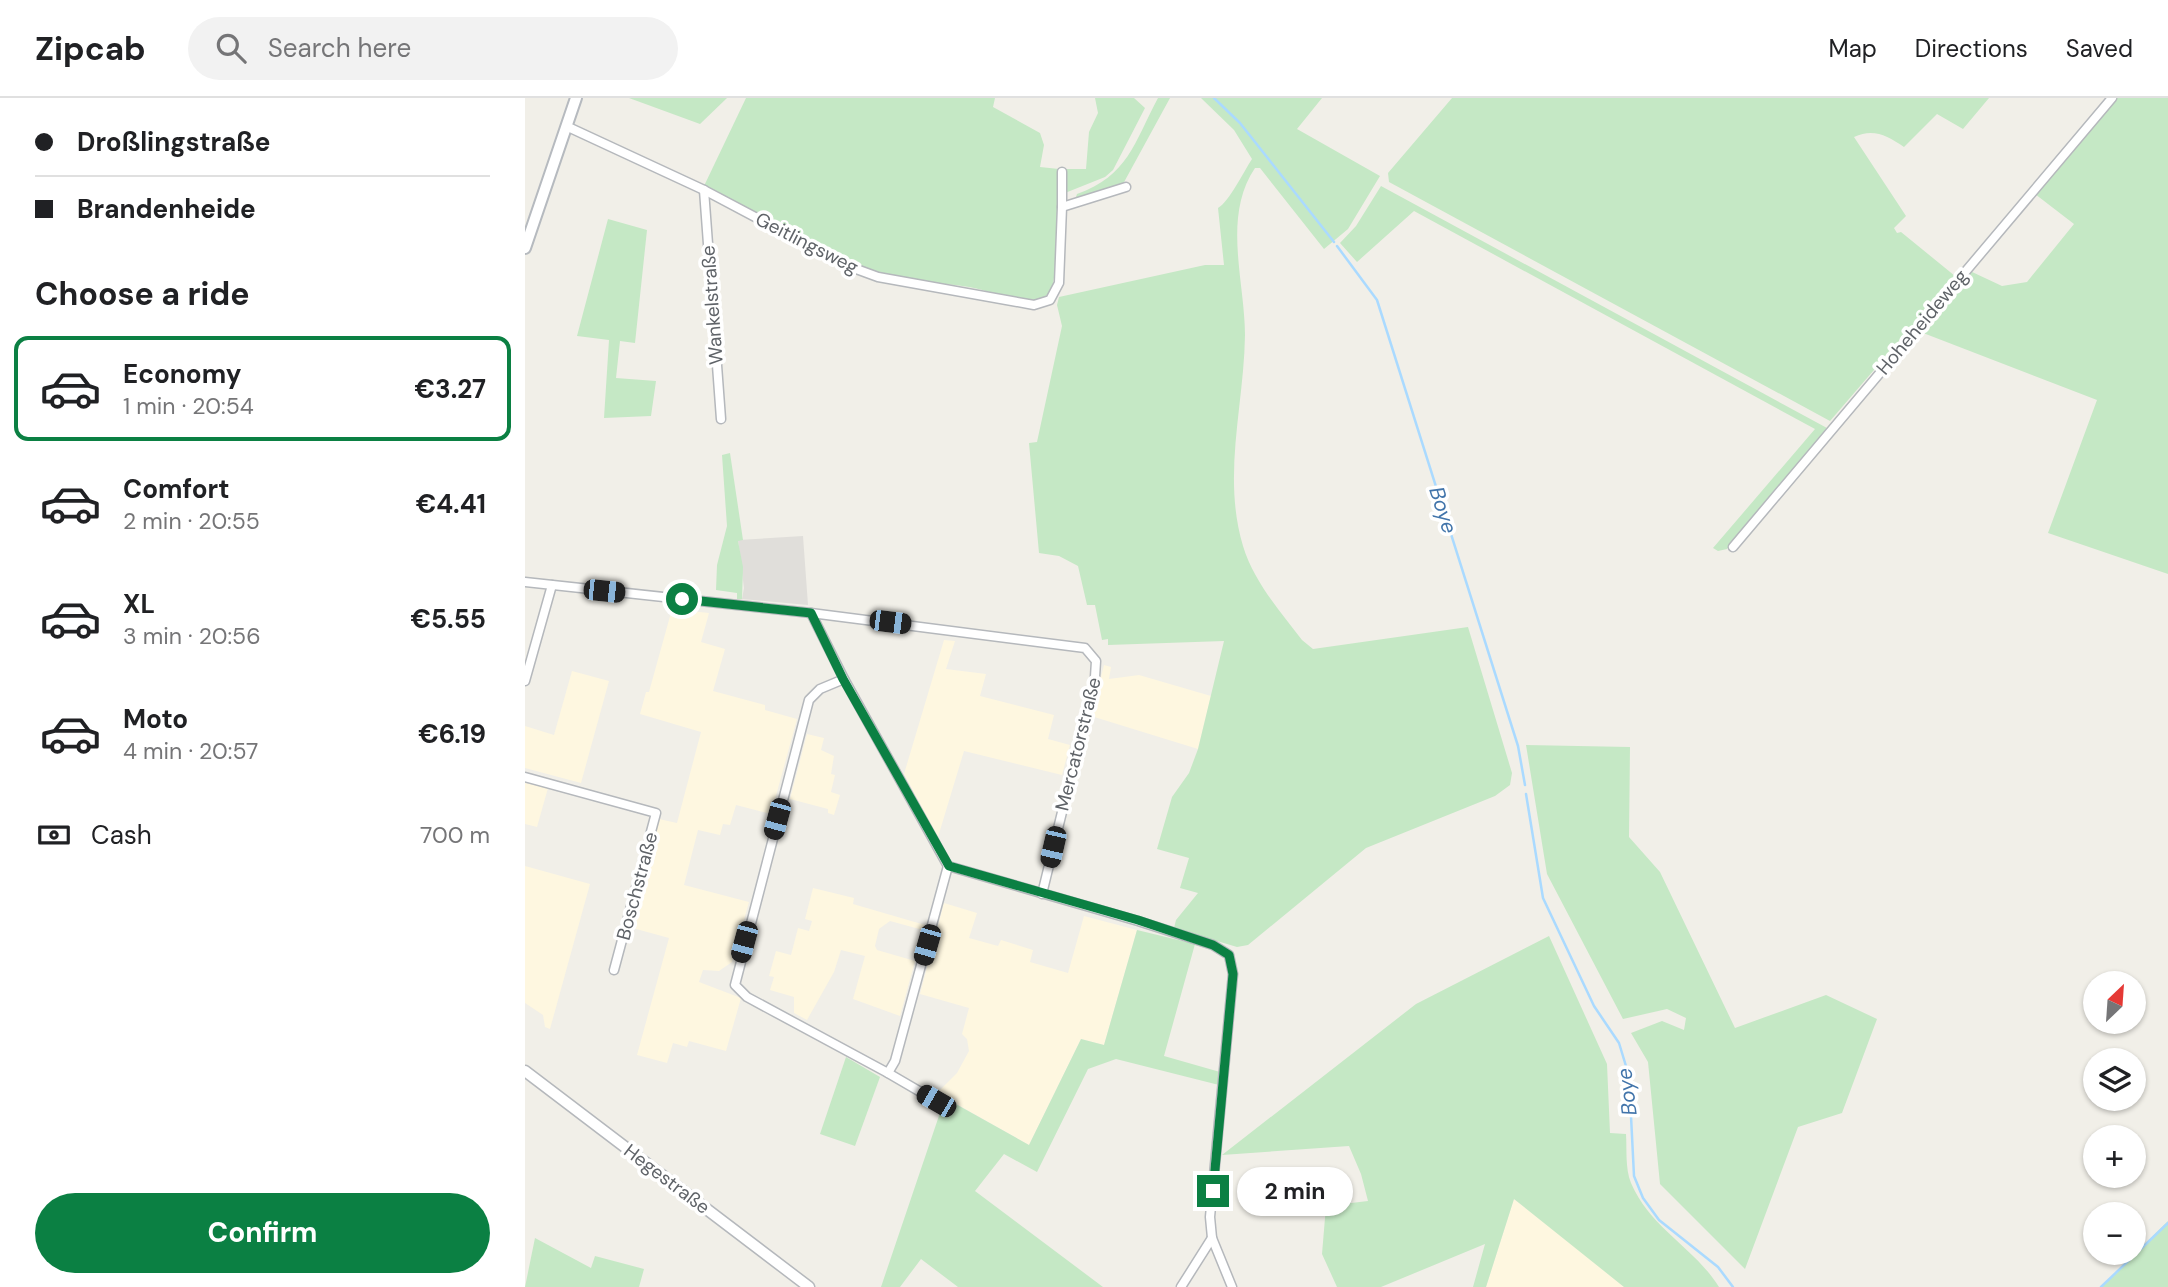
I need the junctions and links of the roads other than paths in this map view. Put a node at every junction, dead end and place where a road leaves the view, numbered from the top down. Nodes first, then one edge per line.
1 (576, 98) edge
2 (2112, 98) edge
3 (566, 126) junction
4 (1062, 172) dead end
5 (1126, 187) dead end
6 (704, 190) junction
7 (1062, 207) junction
8 (525, 248) edge
9 (721, 419) dead end
10 (1733, 547) dead end
11 (525, 582) edge
12 (552, 585) junction
13 (811, 613) junction
14 (843, 679) junction
15 (525, 681) edge
16 (525, 777) edge
17 (949, 866) junction
18 (1042, 894) junction
19 (614, 970) dead end
20 (525, 1071) edge
21 (888, 1073) junction
22 (936, 1101) dead end
23 (1212, 1238) junction
24 (809, 1287) edge
25 (1181, 1287) edge
26 (1232, 1287) edge

1 - 3 main road
2 - 10 street, Hoheheideweg
3 - 6 street, Geitlingsweg
3 - 8 main road
4 - 7 street, Geitlingsweg
5 - 7 street
6 - 7 street, Geitlingsweg
6 - 9 street, Wankelstraße
11 - 12 street
12 - 13 street
12 - 15 street
13 - 14 street
13 - 18 street, Mercatorstraße
14 - 17 street
14 - 21 street
16 - 19 street, Boschstraße
17 - 18 street
17 - 21 street
18 - 23 street
20 - 24 street, Hegestraße
21 - 22 street
23 - 25 street
23 - 26 street

